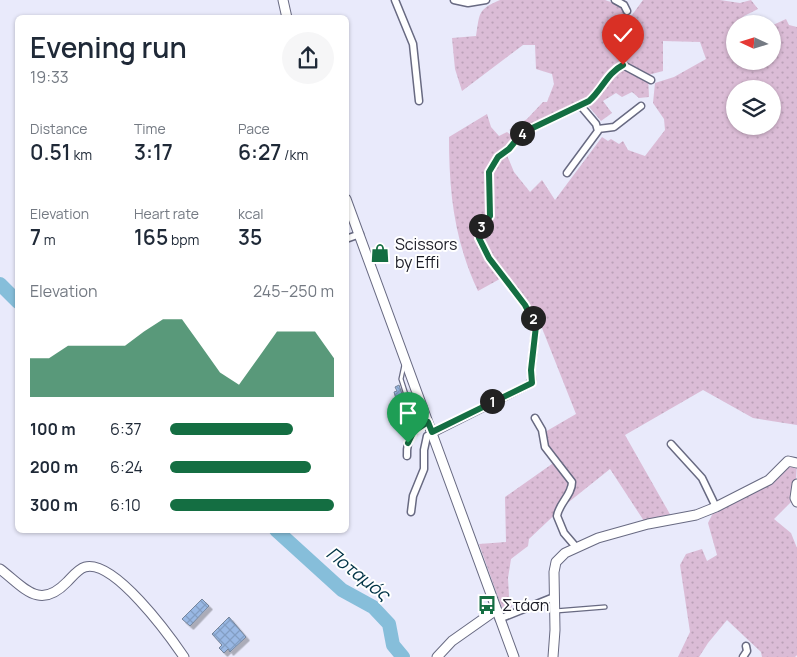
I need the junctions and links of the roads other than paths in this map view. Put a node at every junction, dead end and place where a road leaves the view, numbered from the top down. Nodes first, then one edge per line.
1 (284, 0) edge
2 (395, 0) edge
3 (454, 0) edge
4 (486, 0) edge
5 (615, 0) edge
6 (627, 10) dead end
7 (286, 15) edge
8 (650, 80) dead end
9 (419, 101) dead end
10 (580, 105) junction
11 (641, 106) dead end
12 (598, 128) junction
13 (567, 173) dead end
14 (349, 206) edge
15 (360, 234) junction
16 (349, 238) edge
17 (535, 418) dead end
18 (428, 422) junction
19 (432, 432) junction
20 (671, 444) dead end
21 (406, 456) dead end
22 (797, 463) edge
23 (797, 484) edge
24 (797, 502) edge
25 (716, 507) junction
26 (411, 512) dead end
27 (576, 546) junction
28 (0, 569) edge
29 (554, 597) junction
30 (605, 607) dead end
31 (554, 611) junction
32 (497, 615) junction
33 (746, 646) dead end
34 (184, 657) edge
35 (437, 657) edge
36 (514, 657) edge
37 (553, 657) edge
38 (743, 657) edge

1 - 7 street
2 - 9 street
3 - 4 street
5 - 6 street
8 - 10 street
10 - 12 street
10 - 19 street
11 - 12 street
12 - 13 street
14 - 15 street
15 - 16 street
15 - 18 street
17 - 27 street
18 - 19 street
18 - 21 street
19 - 26 street
19 - 32 street
20 - 25 street
22 - 25 street
23 - 24 street
25 - 27 street
27 - 29 street
28 - 34 street
29 - 31 street
29 - 32 street
30 - 31 lane
31 - 37 street
32 - 35 street
32 - 36 street
33 - 38 street

